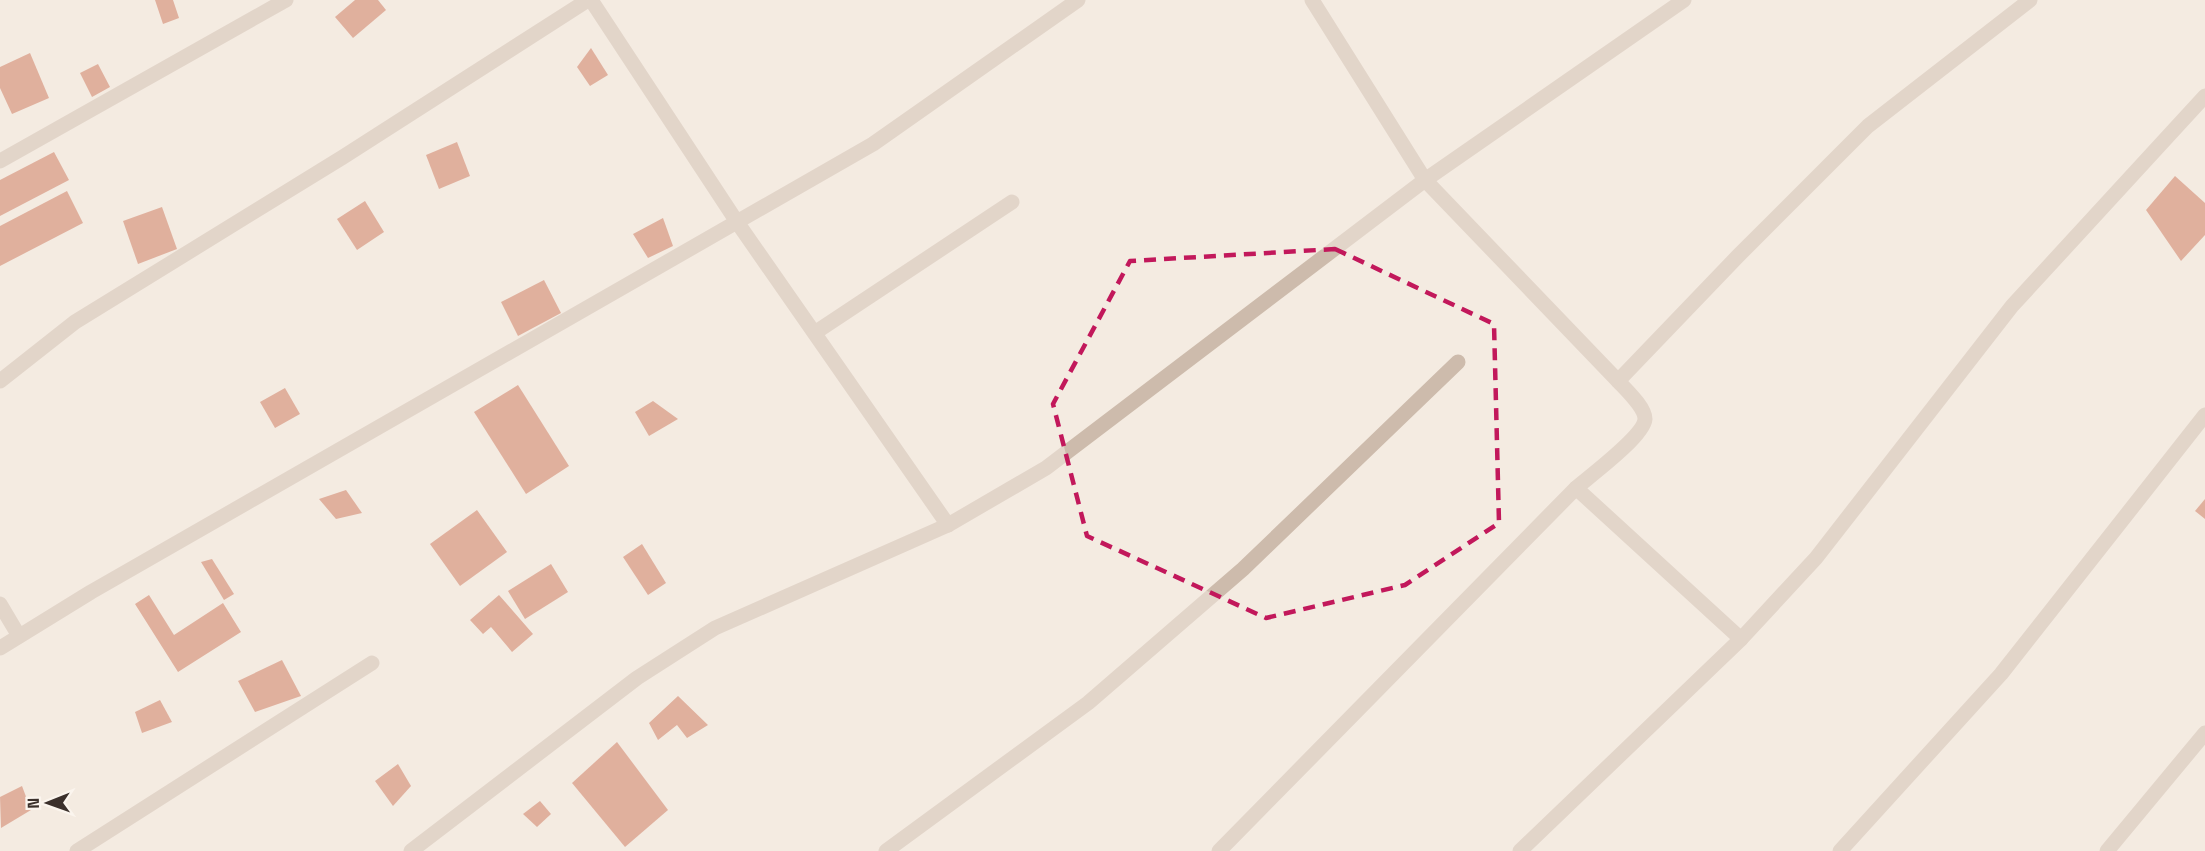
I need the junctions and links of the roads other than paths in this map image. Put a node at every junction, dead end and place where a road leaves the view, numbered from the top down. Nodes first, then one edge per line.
1 (286, 0) edge
2 (589, 0) edge
3 (1078, 0) edge
4 (1312, 0) edge
5 (1684, 0) edge
6 (2030, 0) edge
7 (2205, 96) edge
8 (0, 161) edge
9 (1425, 180) junction
10 (1012, 202) dead end
11 (737, 222) junction
12 (816, 332) junction
13 (1458, 362) dead end
14 (0, 381) edge
15 (1618, 381) junction
16 (2205, 415) edge
17 (1576, 488) junction
18 (948, 525) junction
19 (0, 604) edge
20 (19, 636) junction
21 (1741, 639) junction
22 (0, 648) edge
23 (372, 663) dead end
24 (2205, 733) edge
25 (77, 851) edge
26 (411, 851) edge
27 (886, 851) edge
28 (1219, 851) edge
29 (1520, 851) edge
30 (1840, 851) edge
31 (2107, 851) edge

1 - 8 street
2 - 11 street
2 - 14 street
3 - 11 street
4 - 9 street
5 - 9 street
6 - 15 street
7 - 21 street
9 - 15 street
9 - 18 street
10 - 12 street
11 - 12 street
11 - 20 street
12 - 18 street
13 - 27 street
15 - 17 street
16 - 30 street
17 - 21 street
17 - 28 street
18 - 26 street
19 - 20 street
20 - 22 street
21 - 29 street
23 - 25 street
24 - 31 street

